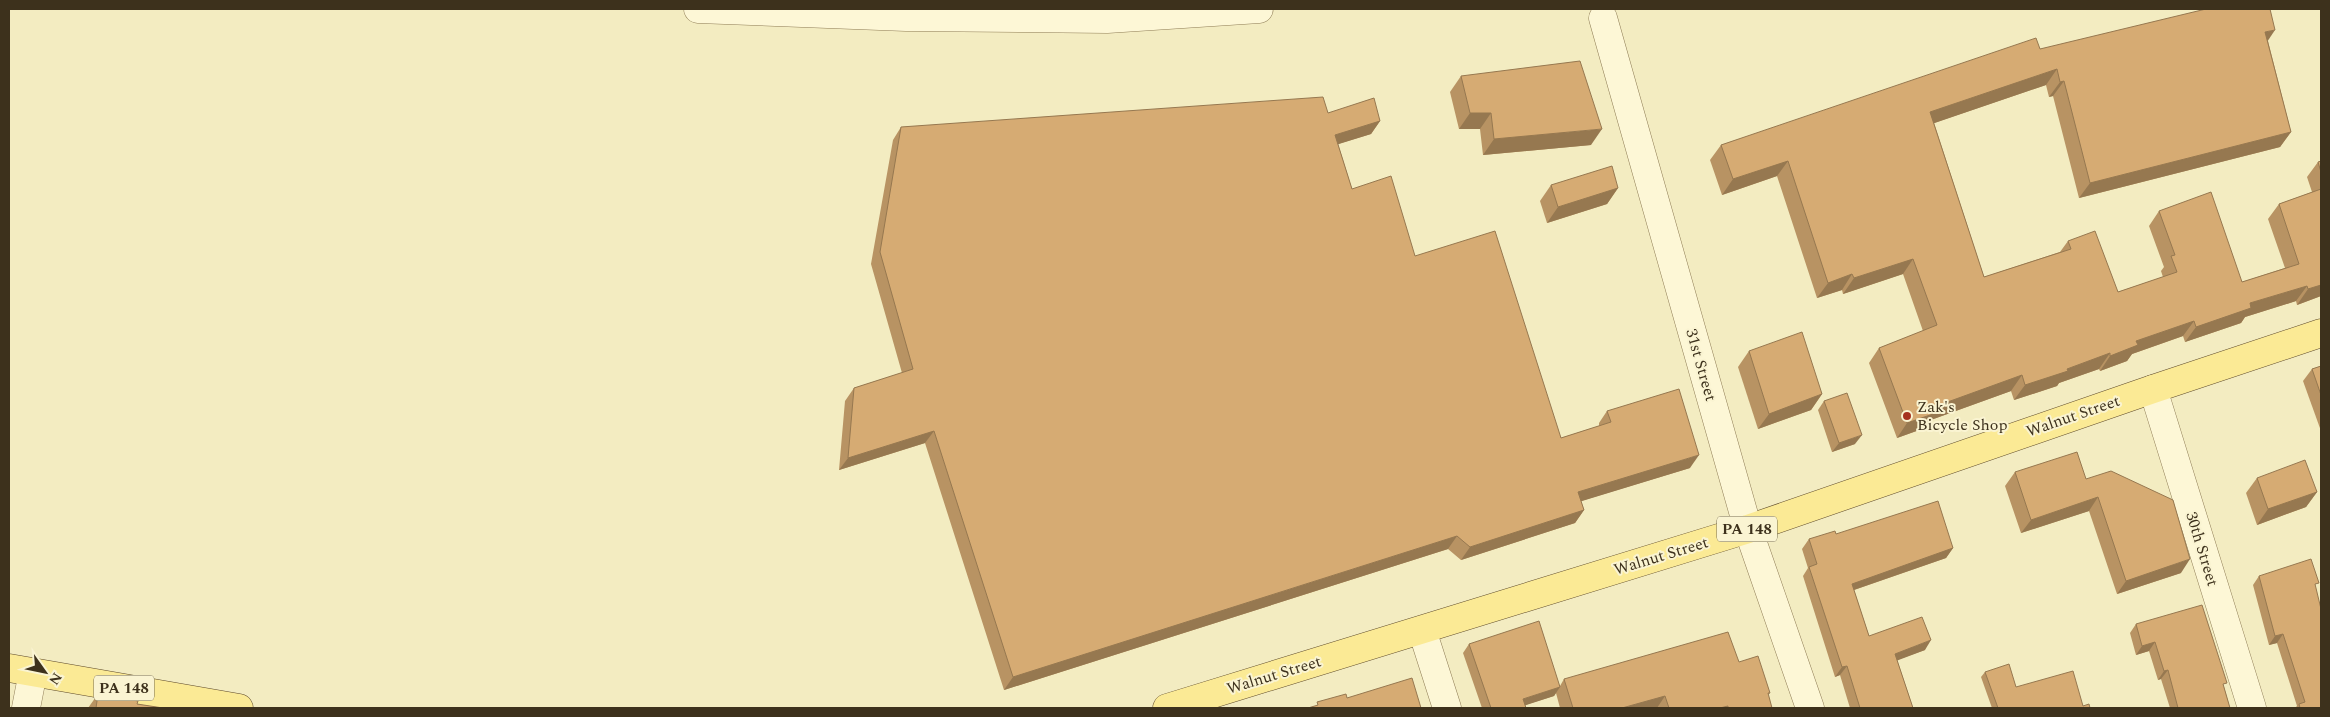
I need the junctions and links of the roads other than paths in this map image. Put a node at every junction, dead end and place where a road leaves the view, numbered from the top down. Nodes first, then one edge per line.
1 (698, 9) edge
2 (1259, 9) edge
3 (1602, 18) dead end
4 (2321, 333) edge
5 (2153, 389) junction
6 (1748, 529) junction
7 (1422, 630) junction
8 (21, 670) edge
9 (26, 708) edge
10 (238, 708) edge
11 (1167, 708) edge
12 (1447, 708) edge
13 (1810, 708) edge
14 (2252, 708) edge

1 - 2 street
3 - 6 street, 31st Street
4 - 5 main road, Walnut Street / PA 148
5 - 6 main road, Walnut Street / PA 148
5 - 14 street, 30th Street
6 - 7 main road, Walnut Street / PA 148
6 - 13 street, 31st Street
7 - 11 main road, Walnut Street / PA 148
7 - 12 street
8 - 9 street
8 - 10 main road, PA 148

